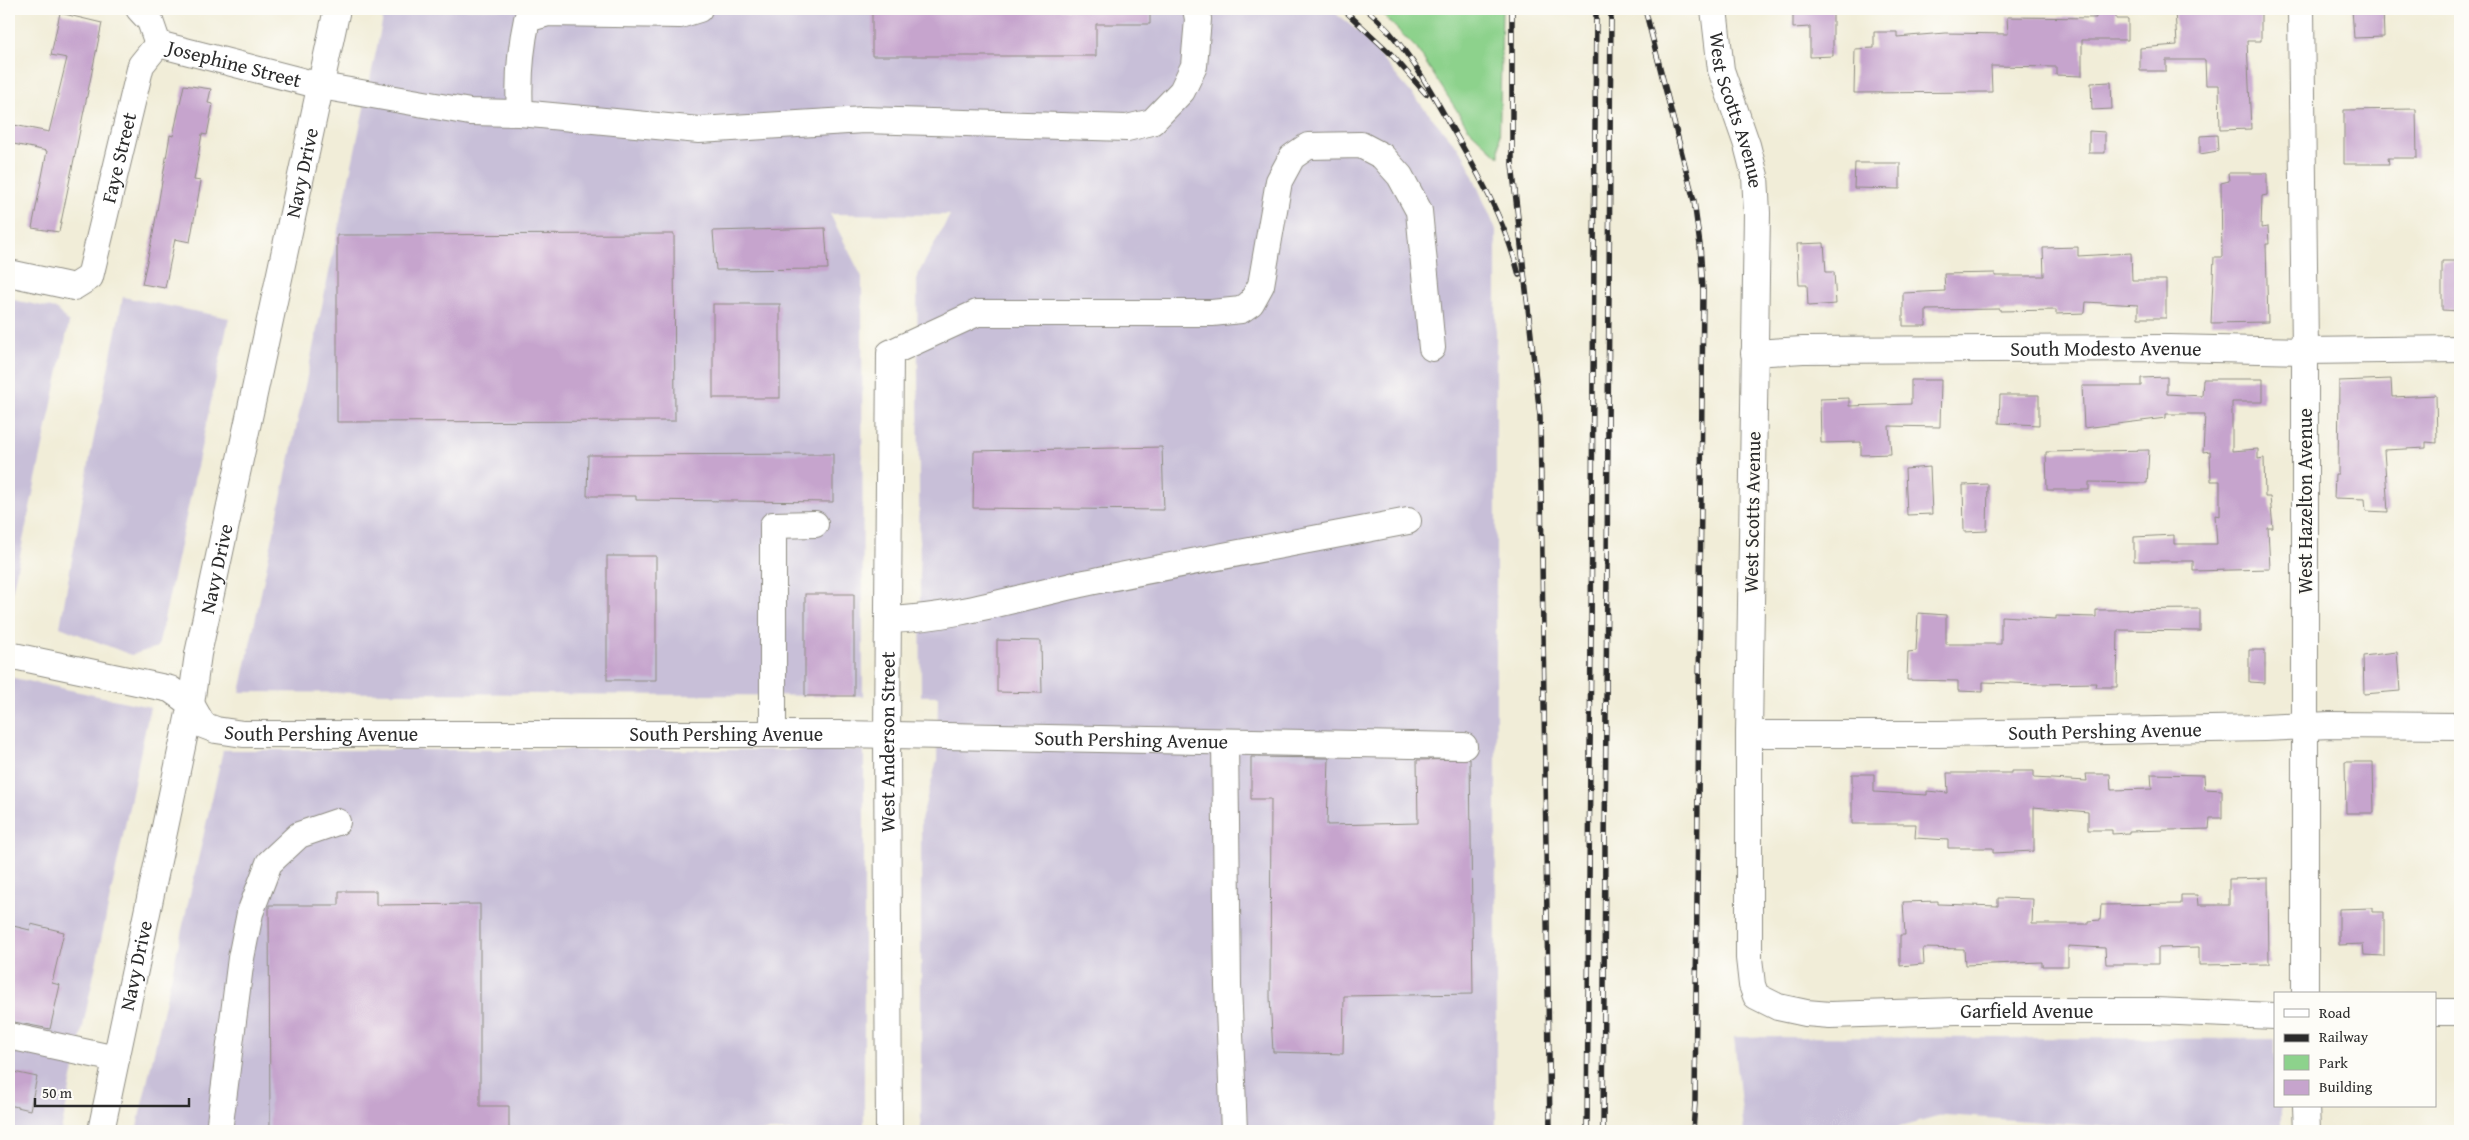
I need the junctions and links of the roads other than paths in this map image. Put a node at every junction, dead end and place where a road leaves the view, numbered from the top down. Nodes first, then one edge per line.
1 (139, 9) edge
2 (337, 9) edge
3 (699, 9) edge
4 (1196, 9) edge
5 (1714, 9) edge
6 (2301, 9) edge
7 (158, 44) junction
8 (321, 86) junction
9 (520, 113) junction
10 (9, 273) edge
11 (1432, 348) dead end
12 (2460, 349) edge
13 (2305, 351) junction
14 (1754, 353) junction
15 (1408, 522) dead end
16 (815, 524) dead end
17 (888, 620) junction
18 (9, 655) edge
19 (192, 704) junction
20 (2304, 726) junction
21 (2460, 726) edge
22 (773, 734) junction
23 (1749, 734) junction
24 (887, 736) junction
25 (1225, 742) junction
26 (1464, 746) dead end
27 (336, 822) dead end
28 (2305, 992) edge
29 (1778, 1007) joint
30 (2436, 1012) edge
31 (2460, 1012) edge
32 (2274, 1016) edge
33 (9, 1036) edge
34 (116, 1059) junction
35 (2306, 1108) edge
36 (101, 1131) edge
37 (220, 1131) edge
38 (889, 1131) edge
39 (1234, 1131) edge
40 (2307, 1131) edge

1 - 7 street, Josephine Street
2 - 8 street, Navy Drive
3 - 9 street
4 - 9 street, Josephine Street
5 - 14 street, West Scotts Avenue
6 - 13 street, West Hazelton Avenue
7 - 8 street, Josephine Street
7 - 10 street, Faye Street
8 - 9 street, Josephine Street
8 - 19 street, Navy Drive
11 - 17 street, West Anderson Street
12 - 13 street, South Modesto Avenue
13 - 14 street, South Modesto Avenue
13 - 20 street, West Hazelton Avenue
14 - 23 street, West Scotts Avenue
15 - 17 street
16 - 22 street
17 - 24 street, West Anderson Street
18 - 19 street, South Pershing Avenue
19 - 22 street, South Pershing Avenue
19 - 34 street, Navy Drive
20 - 21 street, South Pershing Avenue
20 - 23 street, South Pershing Avenue
20 - 28 street, West Hazelton Avenue
22 - 24 street, South Pershing Avenue
23 - 29 street, West Scotts Avenue
24 - 25 street, South Pershing Avenue
24 - 38 street, West Anderson Street
25 - 26 street, South Pershing Avenue
25 - 39 street
27 - 37 street
29 - 32 street, Garfield Avenue
30 - 31 street
33 - 34 street
34 - 36 street, Navy Drive
35 - 40 street

